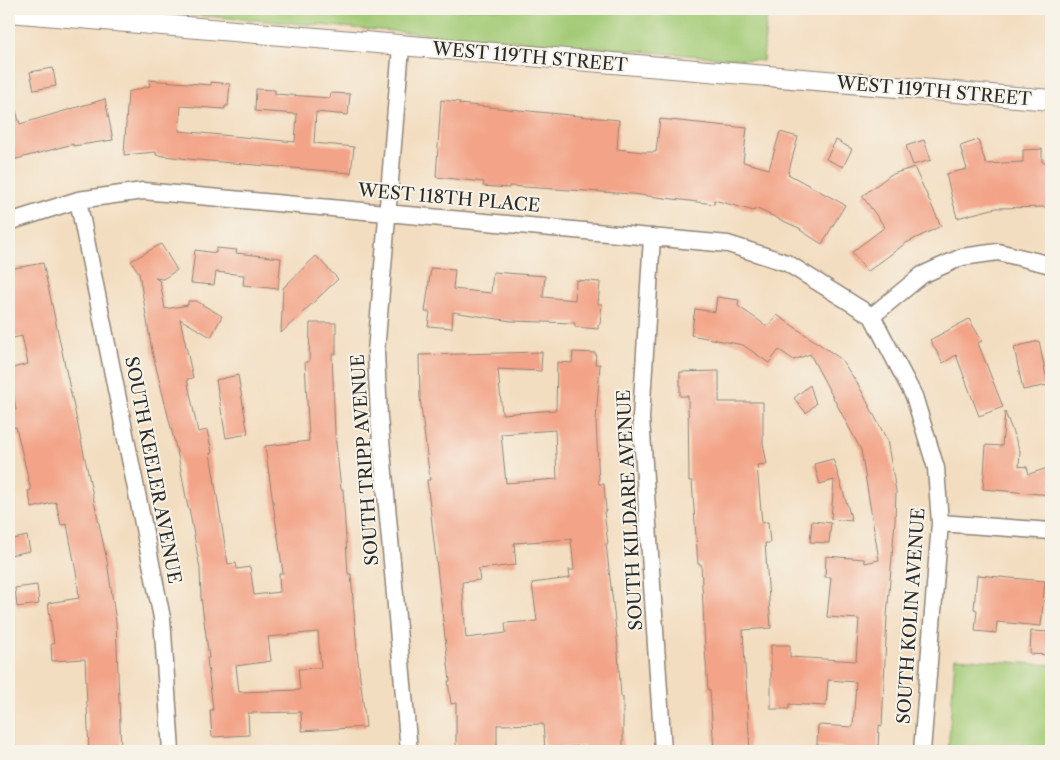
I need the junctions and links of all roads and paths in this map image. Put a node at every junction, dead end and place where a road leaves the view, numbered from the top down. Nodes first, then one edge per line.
1 (9, 12) edge
2 (129, 15) edge
3 (401, 47) junction
4 (1051, 100) edge
5 (78, 200) junction
6 (389, 213) junction
7 (9, 222) edge
8 (652, 236) junction
9 (1047, 264) dead end
10 (872, 316) junction
11 (940, 523) junction
12 (1051, 531) edge
13 (171, 751) edge
14 (409, 751) edge
15 (663, 751) edge
16 (922, 751) edge

1 - 2 street, WEST 119TH STREET
2 - 3 street, WEST 119TH STREET
3 - 4 street, WEST 119TH STREET
3 - 6 street, SOUTH TRIPP AVENUE
5 - 6 street, WEST 118TH PLACE
5 - 7 street, WEST 118TH PLACE
5 - 13 street, SOUTH KEELER AVENUE
6 - 8 street, WEST 118TH PLACE
6 - 14 street, SOUTH TRIPP AVENUE
8 - 10 street, WEST 118TH PLACE
8 - 15 street, SOUTH KILDARE AVENUE
9 - 10 street
10 - 11 street, SOUTH KOLIN AVENUE
11 - 12 street
11 - 16 street, SOUTH KOLIN AVENUE

